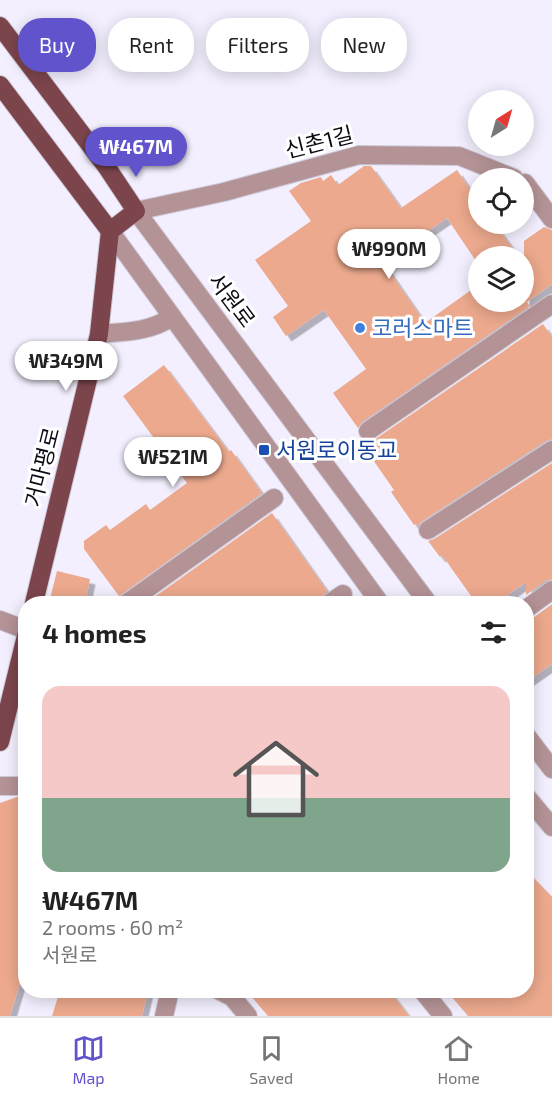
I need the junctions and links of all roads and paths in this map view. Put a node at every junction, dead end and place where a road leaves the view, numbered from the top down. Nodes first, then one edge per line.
1 (0, 26) edge
2 (0, 86) edge
3 (489, 168) edge
4 (534, 186) edge
5 (552, 194) edge
6 (534, 197) edge
7 (136, 211) junction
8 (552, 219) edge
9 (110, 231) junction
10 (552, 304) edge
11 (172, 317) junction
12 (99, 334) junction
13 (368, 431) dead end
14 (552, 450) edge
15 (274, 498) dead end
16 (428, 530) dead end
17 (552, 591) edge
18 (36, 596) edge
19 (137, 596) edge
20 (376, 596) edge
21 (423, 596) edge
22 (534, 603) edge
23 (0, 620) edge
24 (18, 627) edge
25 (18, 669) edge
26 (0, 742) edge
27 (534, 745) edge
28 (552, 769) edge
29 (0, 786) edge
30 (18, 786) edge
31 (534, 806) edge
32 (552, 827) edge
33 (168, 998) edge
34 (233, 998) edge
35 (428, 998) edge
36 (164, 1016) edge
37 (248, 1016) edge
38 (443, 1016) edge

1 - 7 main road, 서원로
2 - 9 main road
3 - 7 street, 신촌1길
4 - 5 street, 신촌1길
6 - 8 street
7 - 9 main road
7 - 21 street, 서원로
9 - 11 street
9 - 12 main road, 거마평로
10 - 13 street
11 - 12 street
11 - 20 street
12 - 18 main road, 거마평로
14 - 16 street
15 - 19 street
17 - 22 street
23 - 24 street
25 - 26 main road
27 - 28 street
29 - 30 street
31 - 32 street
33 - 36 street
34 - 37 street
35 - 38 street

